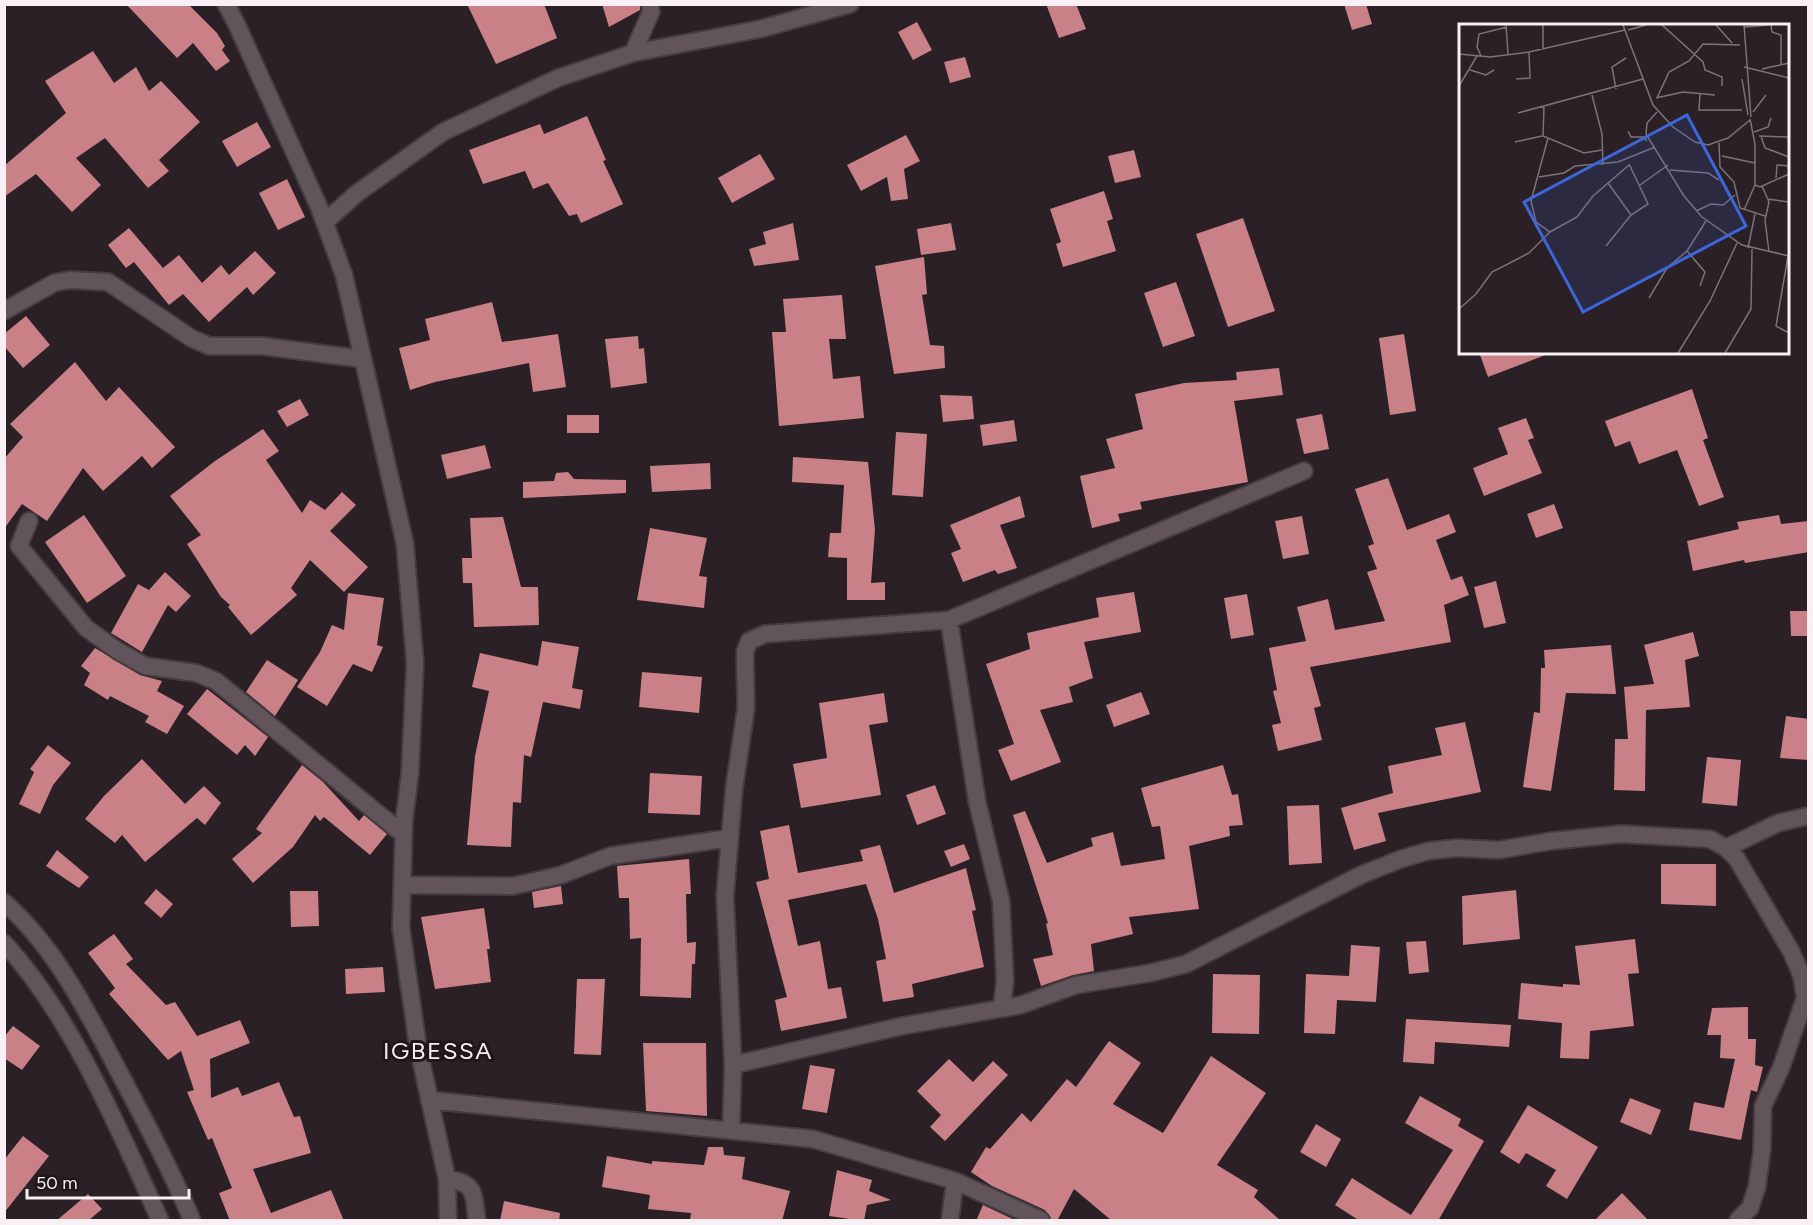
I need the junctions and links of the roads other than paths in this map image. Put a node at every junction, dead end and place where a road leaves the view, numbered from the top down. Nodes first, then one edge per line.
1 (226, 4) edge
2 (650, 4) edge
3 (850, 4) edge
4 (633, 53) junction
5 (325, 222) junction
6 (4, 311) edge
7 (363, 359) junction
8 (1304, 471) dead end
9 (29, 521) dead end
10 (949, 620) junction
11 (1809, 816) edge
12 (404, 834) junction
13 (729, 838) junction
14 (1726, 848) junction
15 (402, 885) junction
16 (4, 902) edge
17 (4, 943) edge
18 (1002, 1006) junction
19 (733, 1065) junction
20 (429, 1100) junction
21 (732, 1130) junction
22 (447, 1179) junction
23 (955, 1181) junction
24 (160, 1221) edge
25 (192, 1221) edge
26 (448, 1221) edge
27 (477, 1221) edge
28 (950, 1221) edge
29 (1041, 1221) edge
30 (1738, 1221) edge

1 - 5 street
2 - 4 street
3 - 4 street
4 - 5 street
5 - 7 street
6 - 7 street
7 - 12 street
8 - 10 street
9 - 12 street
10 - 13 street
10 - 18 street
11 - 14 street
12 - 15 street
13 - 15 street
13 - 19 street
14 - 18 street
14 - 30 street
15 - 20 street
16 - 25 street
17 - 24 street
18 - 19 street
19 - 21 street
20 - 21 street
20 - 22 street
21 - 23 street
22 - 26 street
22 - 27 street
23 - 28 street
23 - 29 street

